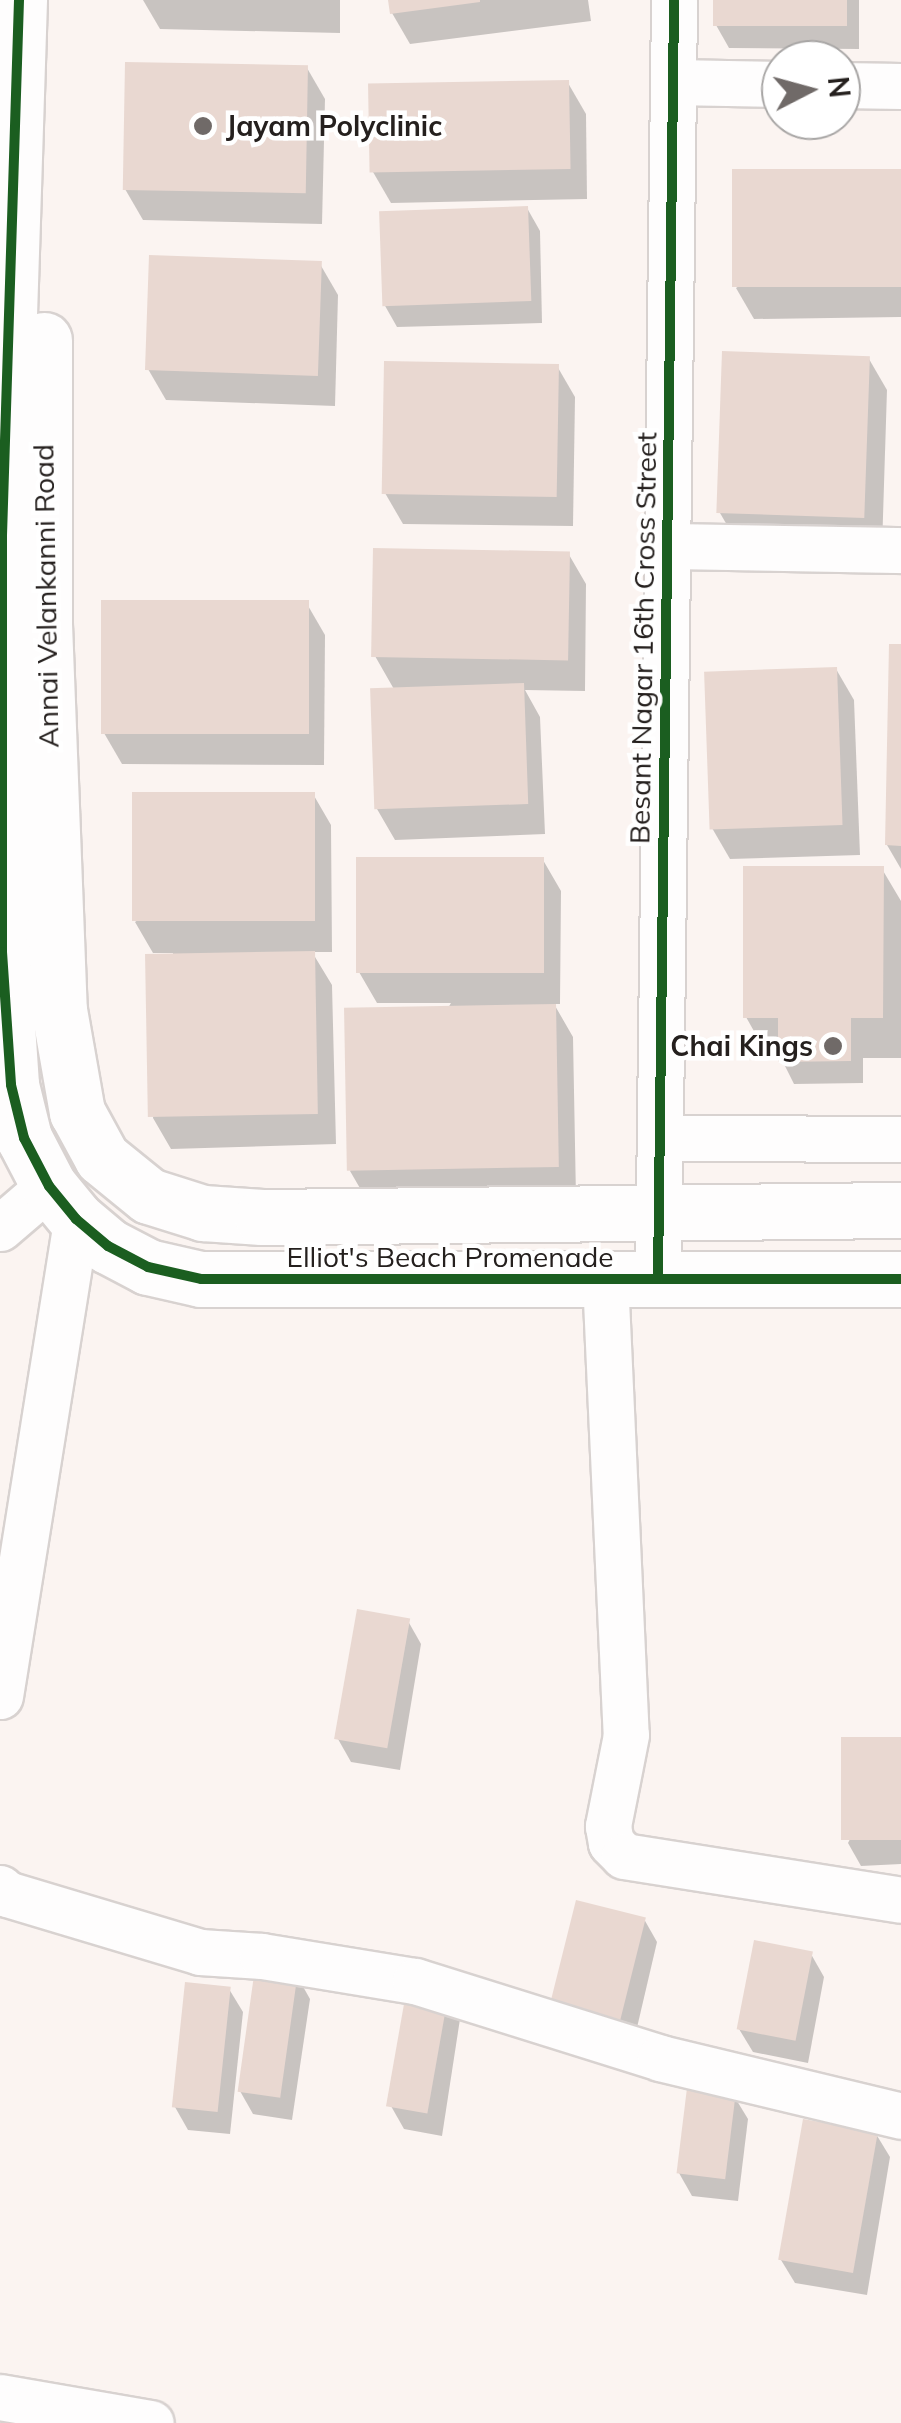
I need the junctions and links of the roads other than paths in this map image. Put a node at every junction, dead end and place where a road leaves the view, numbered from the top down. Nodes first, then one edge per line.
1 (19, 0) edge
2 (50, 0) edge
3 (674, 0) edge
4 (673, 82) junction
5 (761, 84) edge
6 (861, 85) edge
7 (901, 86) edge
8 (667, 546) junction
9 (901, 550) edge
10 (23, 591) edge
11 (660, 1138) junction
12 (901, 1139) edge
13 (120, 1175) joint
14 (62, 1202) junction
15 (660, 1210) junction
16 (901, 1210) edge
17 (0, 1228) edge
18 (631, 1278) junction
19 (901, 1279) edge
20 (0, 1696) edge
21 (0, 1888) edge
22 (901, 1900) edge
23 (901, 2116) edge
24 (0, 2397) edge
25 (151, 2423) edge

1 - 10 street, Annai Velankanni Road
2 - 10 street, Annai Velankanni Road
3 - 4 street, Besant Nagar 16th Cross Street
4 - 5 street
4 - 8 street, Besant Nagar 16th Cross Street
6 - 7 street
8 - 9 street, Besant Nagar 16th Cross Street
8 - 11 street, Besant Nagar 16th Cross Street
10 - 13 street, Annai Velankanni Road
10 - 14 street, Annai Velankanni Road
11 - 12 street
11 - 15 street, Besant Nagar 16th Cross Street
13 - 15 street, Elliot's Beach Promenade
14 - 17 street
14 - 18 street, Elliot's Beach Promenade
14 - 20 street
15 - 16 street, Elliot's Beach Promenade
15 - 18 street, Besant Nagar 16th Cross Street
18 - 19 street, Elliot's Beach Promenade
18 - 22 street, Besant Nagar 16th Cross Street
21 - 23 street
24 - 25 street

